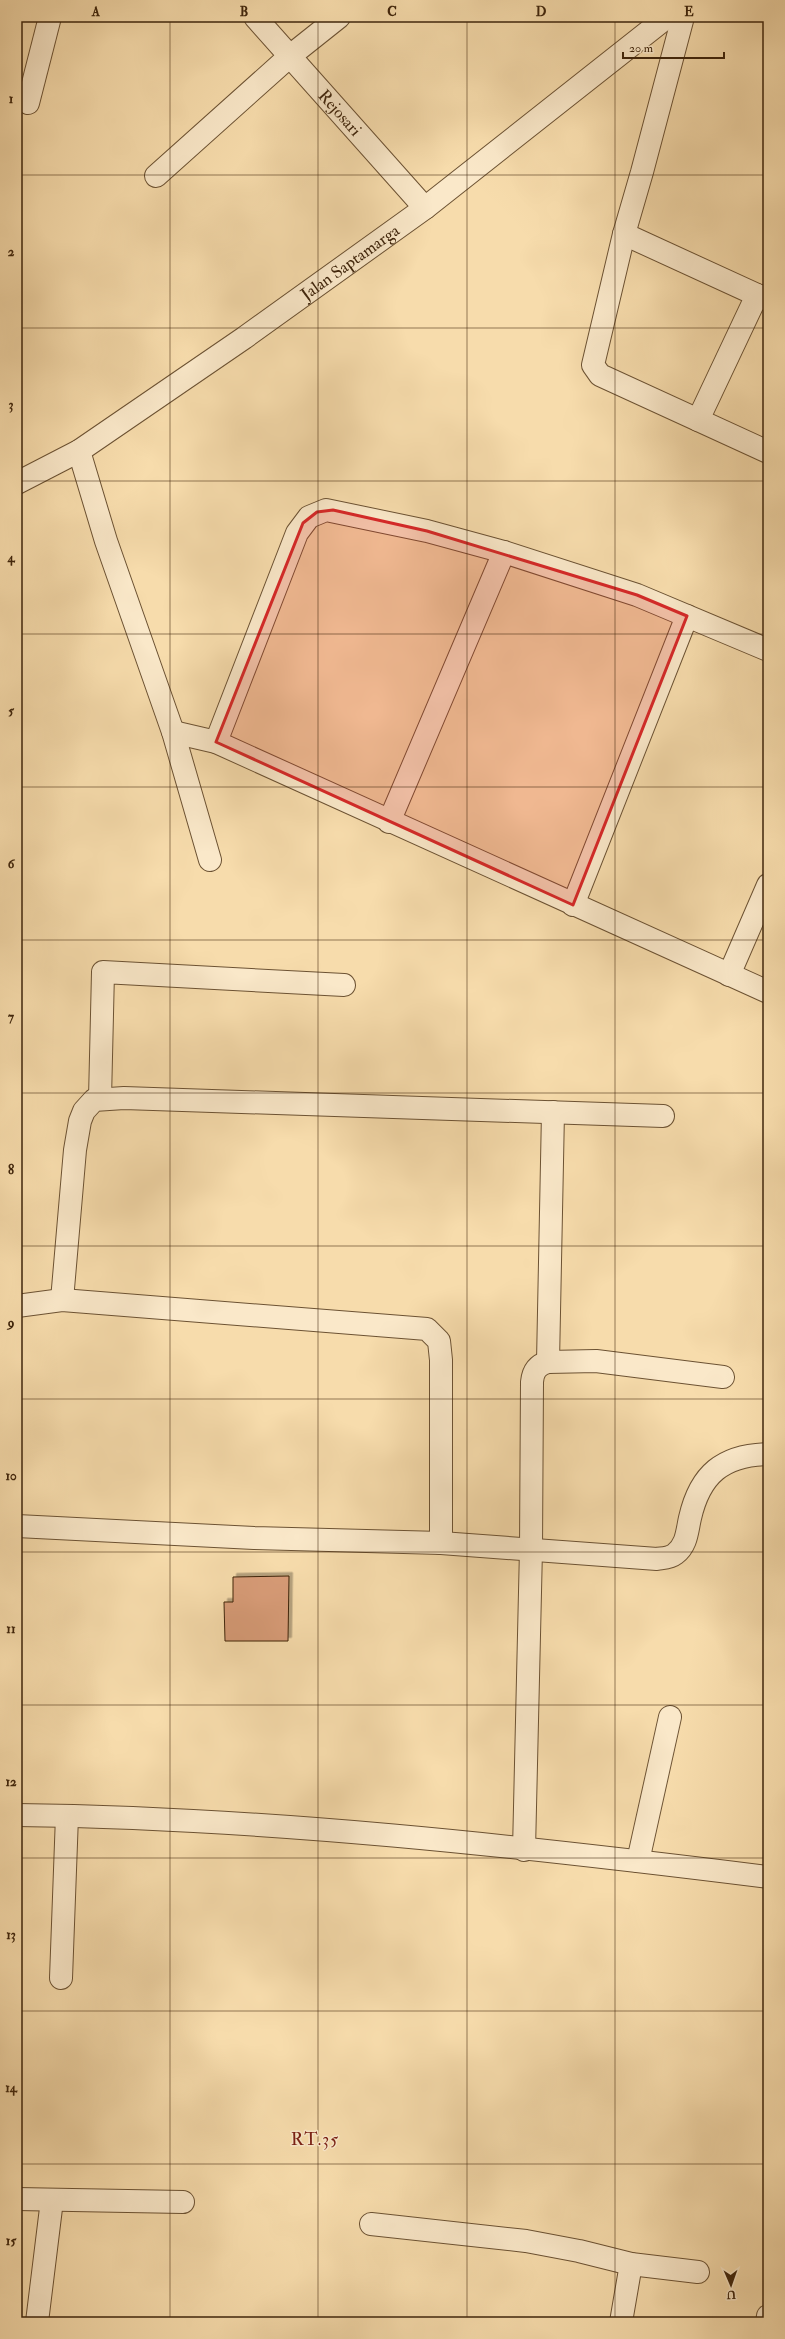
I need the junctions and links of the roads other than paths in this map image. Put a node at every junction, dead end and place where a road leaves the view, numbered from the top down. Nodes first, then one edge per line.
1 (50, 17) edge
2 (255, 17) edge
3 (339, 17) edge
4 (667, 17) edge
5 (682, 17) edge
6 (290, 56) junction
7 (28, 103) dead end
8 (156, 176) dead end
9 (425, 208) junction
10 (624, 234) junction
11 (762, 297) edge
12 (698, 420) junction
13 (79, 451) junction
14 (768, 452) edge
15 (17, 483) edge
16 (504, 552) junction
17 (687, 616) junction
18 (768, 650) edge
19 (173, 732) junction
20 (216, 742) junction
21 (389, 822) junction
22 (210, 860) dead end
23 (768, 885) edge
24 (573, 905) junction
25 (729, 975) junction
26 (344, 985) dead end
27 (768, 992) edge
28 (100, 1099) junction
29 (554, 1112) junction
30 (663, 1116) dead end
31 (62, 1300) junction
32 (17, 1306) edge
33 (548, 1362) junction
34 (724, 1376) dead end
35 (768, 1454) edge
36 (17, 1526) edge
37 (441, 1543) junction
38 (531, 1549) junction
39 (670, 1716) dead end
40 (17, 1815) edge
41 (67, 1816) junction
42 (524, 1850) junction
43 (638, 1861) junction
44 (768, 1877) edge
45 (61, 1978) dead end
46 (17, 2199) edge
47 (52, 2200) junction
48 (183, 2202) dead end
49 (371, 2224) dead end
50 (631, 2264) junction
51 (698, 2272) dead end
52 (768, 2316) edge
53 (37, 2322) edge
54 (621, 2322) edge
55 (767, 2322) edge

1 - 7 street
2 - 6 street, Rejosari
3 - 6 street
4 - 9 street, Jalan Saptamarga
5 - 10 street
6 - 8 street
6 - 9 street, Rejosari
9 - 13 street, Jalan Saptamarga
10 - 11 street
10 - 12 street
11 - 12 street
12 - 14 street
13 - 15 street, Jalan Saptamarga
13 - 19 street
16 - 17 street
16 - 20 street
16 - 21 street
17 - 18 street
17 - 24 street
19 - 20 street
19 - 22 street
20 - 21 street
21 - 24 street
23 - 25 street
24 - 25 street
25 - 27 street
26 - 28 street
28 - 29 street
28 - 31 street
29 - 30 street
29 - 33 street
31 - 32 street
31 - 37 street
33 - 34 street
33 - 38 street
35 - 38 street
36 - 37 street
37 - 38 street
38 - 42 street
39 - 43 street
40 - 41 street
41 - 42 street
41 - 45 street
42 - 43 street
43 - 44 street
46 - 47 street
47 - 48 street
47 - 53 street
49 - 50 street
50 - 51 street
50 - 54 street
52 - 55 street

